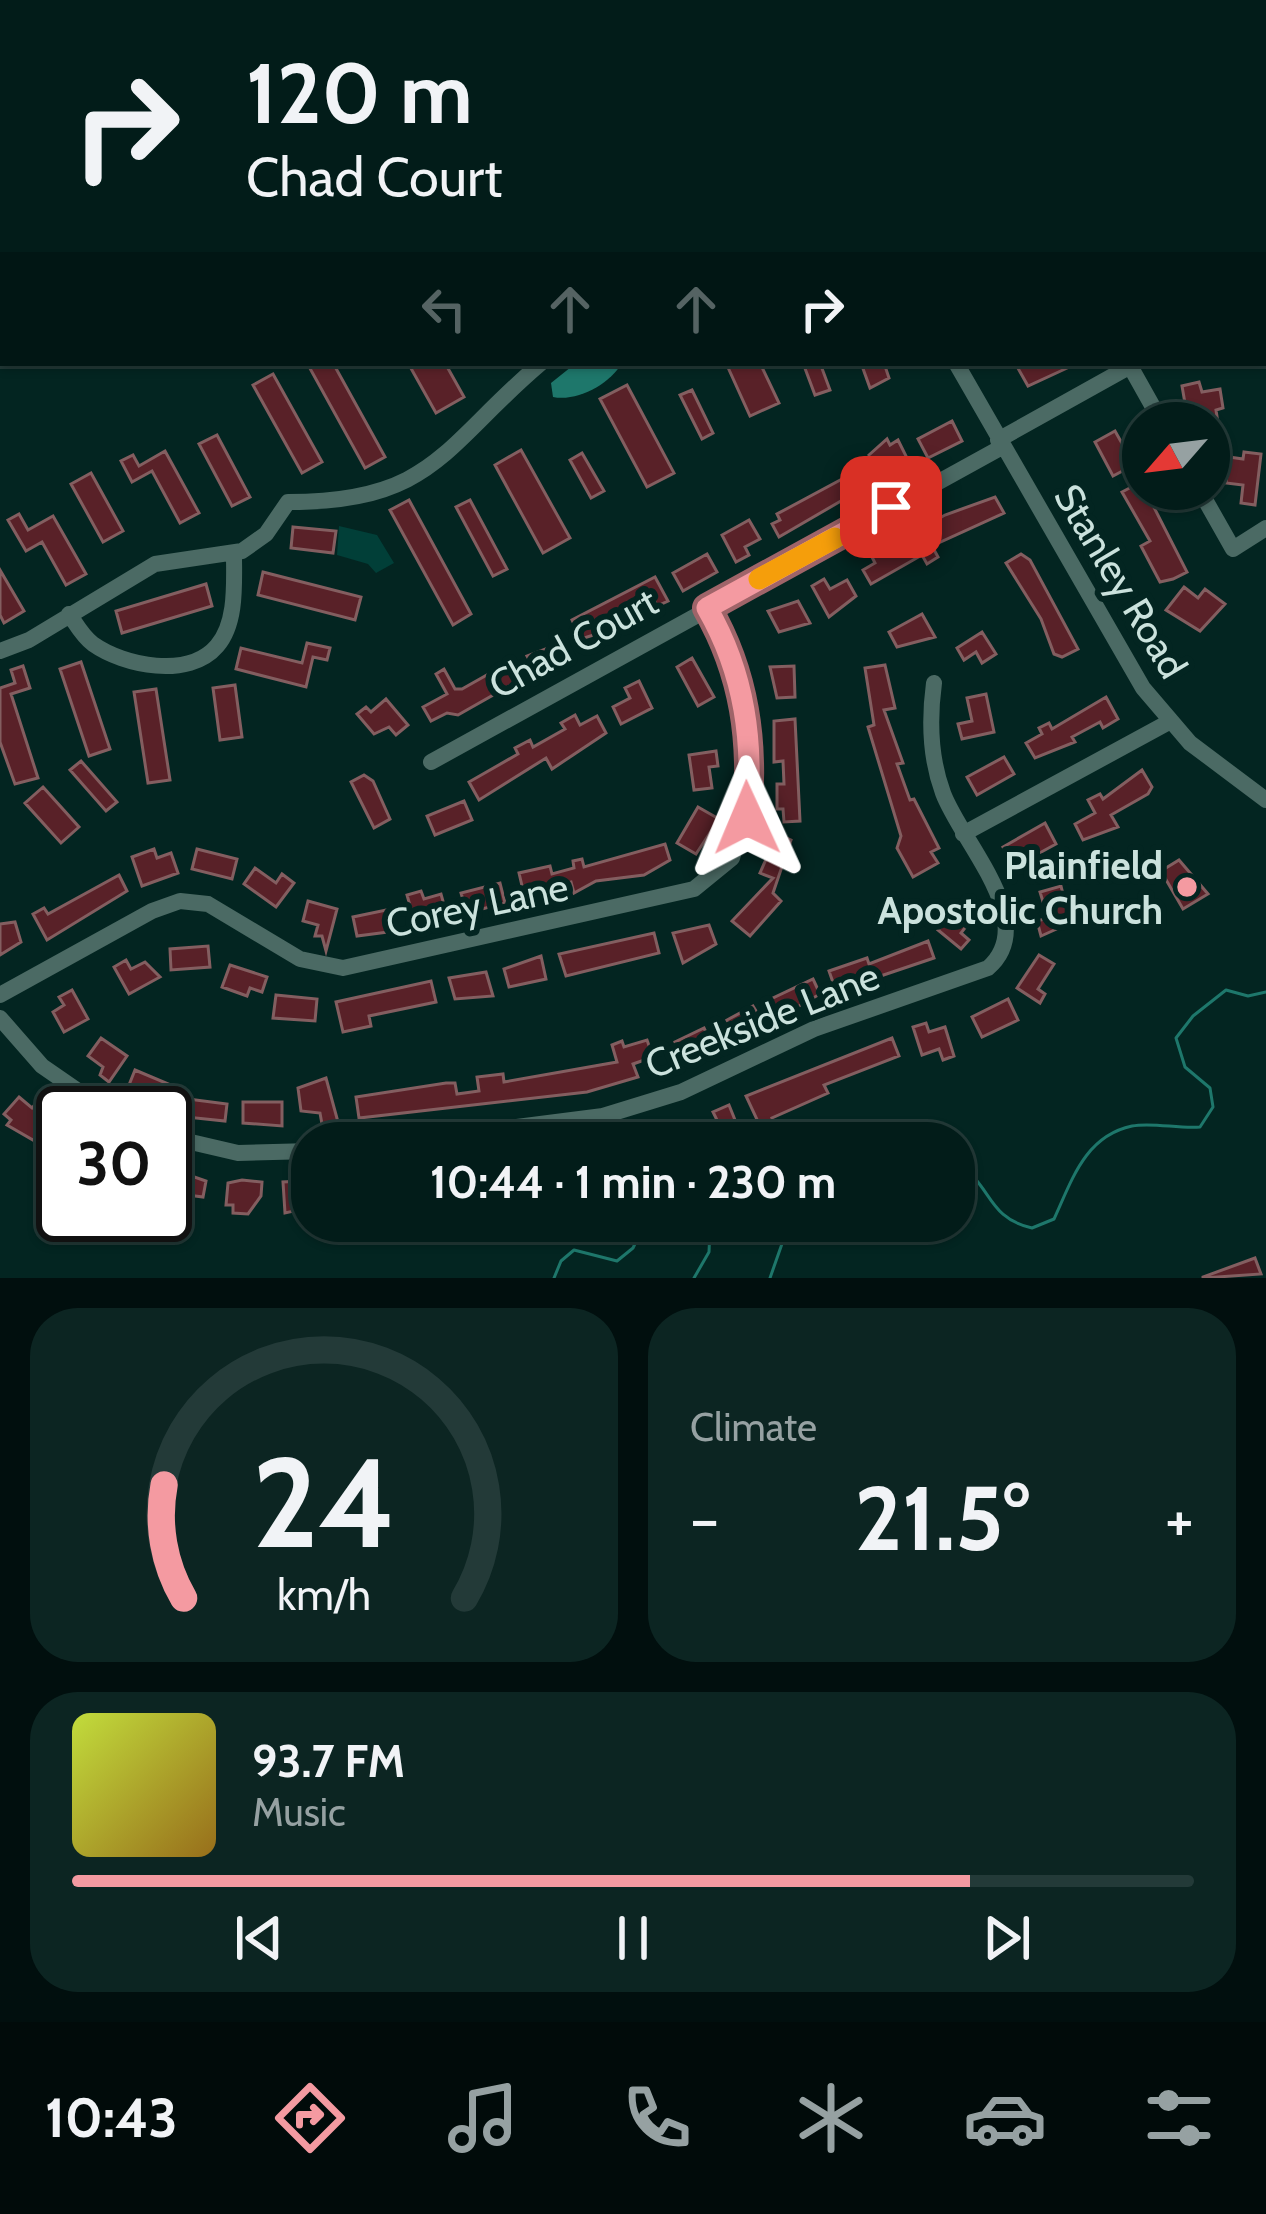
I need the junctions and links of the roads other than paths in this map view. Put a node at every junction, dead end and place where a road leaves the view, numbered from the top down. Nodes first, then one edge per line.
1 (538, 366) edge
2 (958, 366) edge
3 (1131, 366) edge
4 (1134, 366) edge
5 (1152, 402) edge
6 (1000, 443) junction
7 (1211, 510) edge
8 (1266, 528) edge
9 (234, 554) junction
10 (707, 608) junction
11 (69, 614) junction
12 (0, 651) edge
13 (934, 682) dead end
14 (1169, 722) junction
15 (430, 762) dead end
16 (1266, 800) edge
17 (963, 834) junction
18 (0, 995) edge
19 (0, 1018) edge
20 (71, 1086) edge
21 (556, 1122) edge
22 (192, 1142) edge
23 (291, 1152) edge

1 - 9 street
2 - 6 street, Stanley Road
3 - 6 street, Chad Court
4 - 5 street
6 - 10 street, Chad Court
6 - 14 street, Stanley Road
7 - 8 street
9 - 11 street
9 - 11 street
10 - 15 street, Chad Court
10 - 18 street, Corey Lane
11 - 12 street
13 - 17 street, Creekside Lane
14 - 16 street, Stanley Road
14 - 17 street
17 - 21 street, Creekside Lane
19 - 20 street
22 - 23 street

